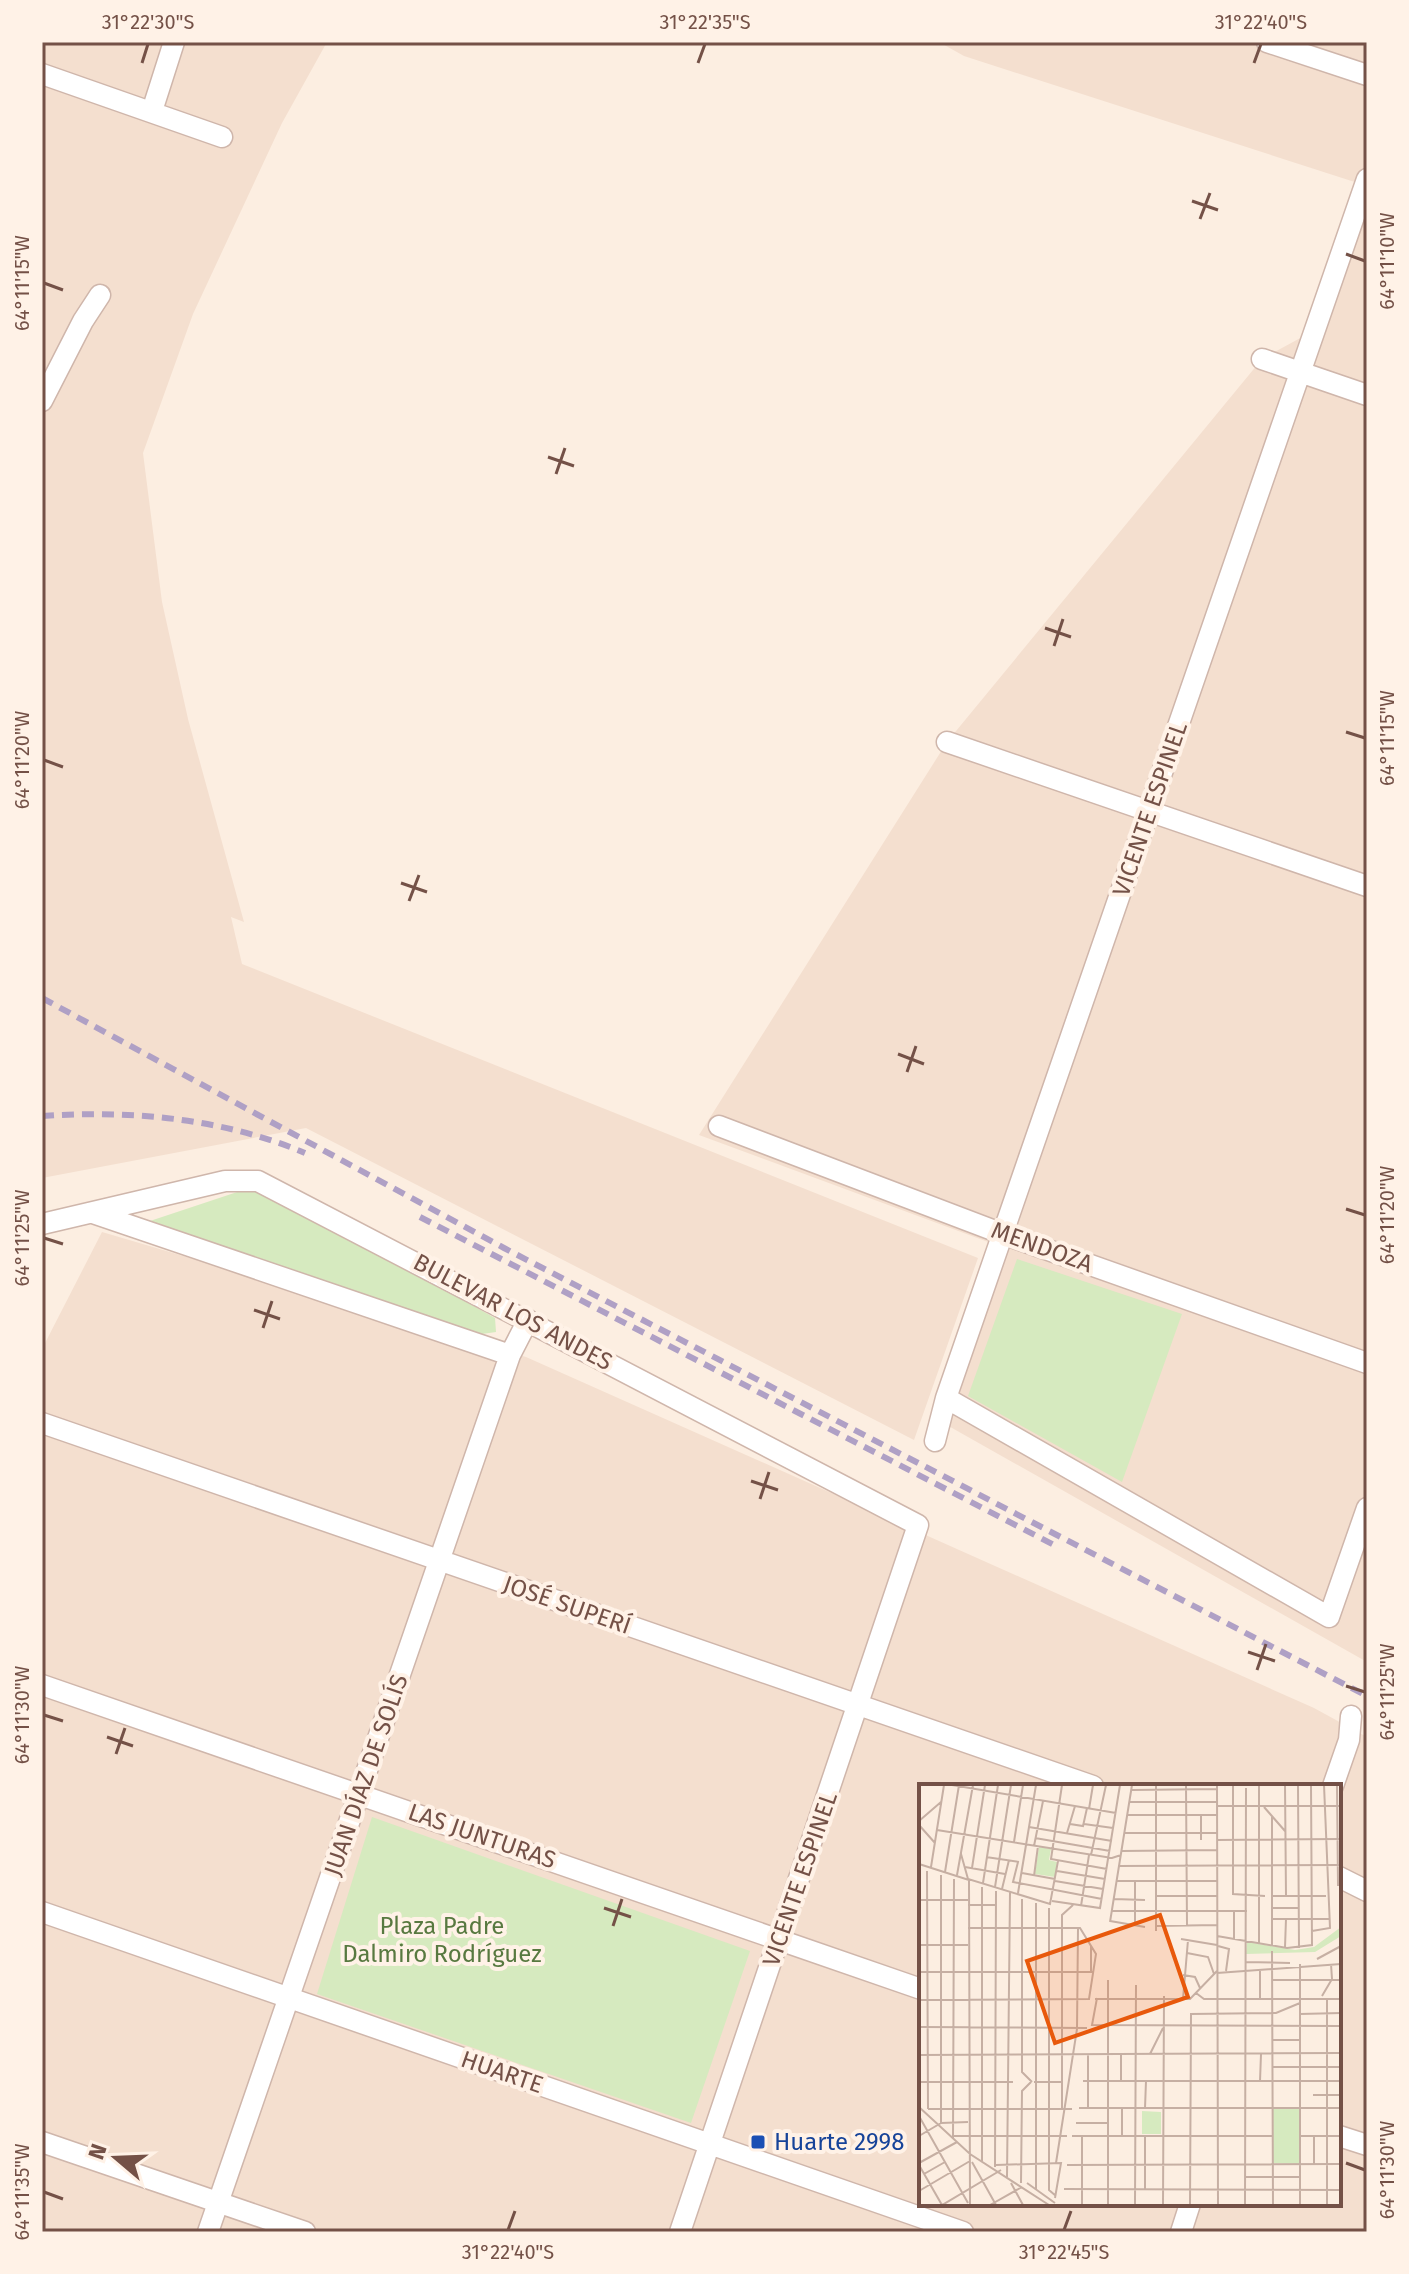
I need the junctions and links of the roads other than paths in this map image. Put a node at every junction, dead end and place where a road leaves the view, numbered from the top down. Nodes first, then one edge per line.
1 (174, 42) edge
2 (1267, 42) edge
3 (42, 74) edge
4 (1367, 75) edge
5 (152, 111) junction
6 (222, 137) dead end
7 (1367, 179) edge
8 (100, 295) dead end
9 (1262, 359) dead end
10 (1301, 372) junction
11 (1367, 395) edge
12 (42, 401) edge
13 (947, 742) dead end
14 (1149, 812) junction
15 (1367, 886) edge
16 (719, 1126) dead end
17 (91, 1213) junction
18 (42, 1224) edge
19 (1003, 1234) junction
20 (528, 1320) junction
21 (510, 1355) junction
22 (1367, 1363) edge
23 (946, 1398) junction
24 (42, 1423) edge
25 (935, 1441) dead end
26 (1367, 1508) edge
27 (918, 1525) joint
28 (440, 1561) junction
29 (42, 1685) edge
30 (858, 1706) junction
31 (1351, 1716) dead end
32 (1087, 1784) edge
33 (1334, 1784) edge
34 (359, 1793) junction
35 (1341, 1878) edge
36 (1367, 1891) edge
37 (42, 1912) edge
38 (779, 1939) junction
39 (919, 1988) edge
40 (289, 1997) junction
41 (1341, 2137) edge
42 (42, 2142) edge
43 (711, 2145) junction
44 (1367, 2145) edge
45 (219, 2202) junction
46 (1189, 2206) edge
47 (208, 2232) edge
48 (305, 2232) edge
49 (680, 2232) edge
50 (963, 2232) edge
51 (1181, 2232) edge

1 - 5 street
2 - 4 street
3 - 5 street
5 - 6 street
7 - 10 street, VICENTE ESPINEL
8 - 12 street
9 - 10 street
10 - 11 street
10 - 14 street, VICENTE ESPINEL
13 - 14 street
14 - 15 street
14 - 19 street, VICENTE ESPINEL
16 - 19 street, MENDOZA
17 - 18 street, BULEVAR LOS ANDES
17 - 20 street, BULEVAR LOS ANDES
17 - 21 street, BULEVAR LOS ANDES
19 - 22 street, MENDOZA
19 - 23 street, VICENTE ESPINEL
20 - 21 street, JUAN DÍAZ DE SOLÍS
20 - 27 street, BULEVAR LOS ANDES
21 - 28 street, JUAN DÍAZ DE SOLÍS
23 - 25 street, VICENTE ESPINEL
23 - 26 street
24 - 28 street, JOSÉ SUPERÍ
27 - 30 street, VICENTE ESPINEL
28 - 30 street, JOSÉ SUPERÍ
28 - 34 street, JUAN DÍAZ DE SOLÍS
29 - 34 street, LAS JUNTURAS
30 - 32 street, JOSÉ SUPERÍ
30 - 38 street, VICENTE ESPINEL
31 - 33 street
34 - 38 street, LAS JUNTURAS
34 - 40 street, JUAN DÍAZ DE SOLÍS
35 - 36 street
37 - 40 street, HUARTE
38 - 39 street, LAS JUNTURAS
38 - 43 street, VICENTE ESPINEL
40 - 43 street, HUARTE
40 - 45 street, JUAN DÍAZ DE SOLÍS
41 - 44 street
42 - 45 street
43 - 49 street, VICENTE ESPINEL
43 - 50 street, HUARTE
45 - 47 street, JUAN DÍAZ DE SOLÍS
45 - 48 street
46 - 51 street

